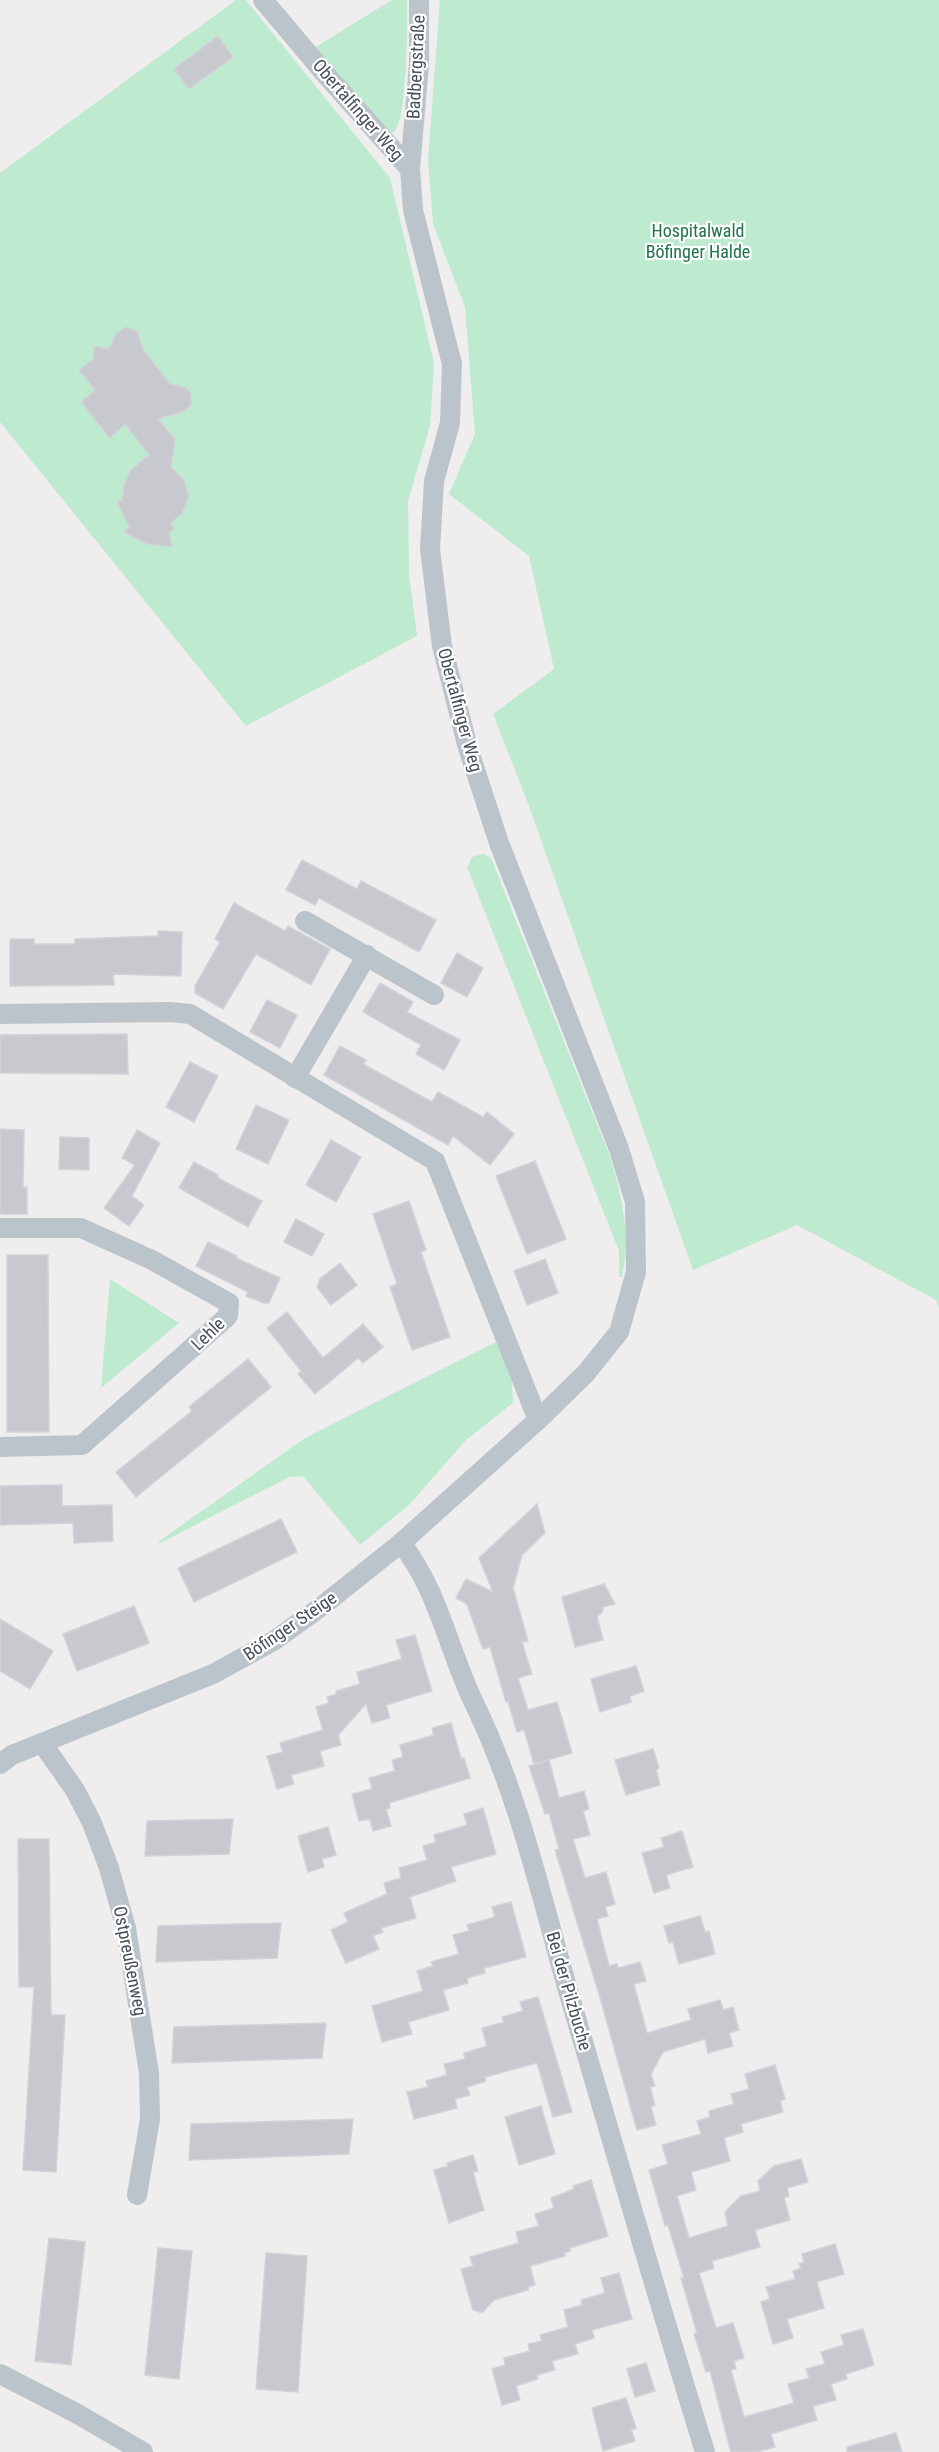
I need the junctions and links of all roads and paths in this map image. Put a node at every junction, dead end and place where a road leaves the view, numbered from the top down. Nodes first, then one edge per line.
1 (263, 0) edge
2 (420, 0) edge
3 (410, 169) junction
4 (305, 921) dead end
5 (367, 955) junction
6 (434, 995) dead end
7 (0, 1014) edge
8 (295, 1078) junction
9 (0, 1228) edge
10 (538, 1420) junction
11 (0, 1447) edge
12 (401, 1543) junction
13 (42, 1743) junction
14 (0, 1764) edge
15 (138, 2195) dead end
16 (0, 2373) edge
17 (143, 2452) edge
18 (705, 2452) edge

1 - 3 street, Obertalfinger Weg
2 - 3 street, Badbergstraße
3 - 10 street, Obertalfinger Weg
4 - 5 street
5 - 6 street
5 - 8 street
7 - 8 street
8 - 10 street
9 - 11 street, Lehle
10 - 12 street, Böfinger Steige
12 - 13 street, Böfinger Steige
12 - 18 street, Bei der Pilzbuche
13 - 14 street, Böfinger Steige
13 - 15 street, Ostpreußenweg
16 - 17 street

